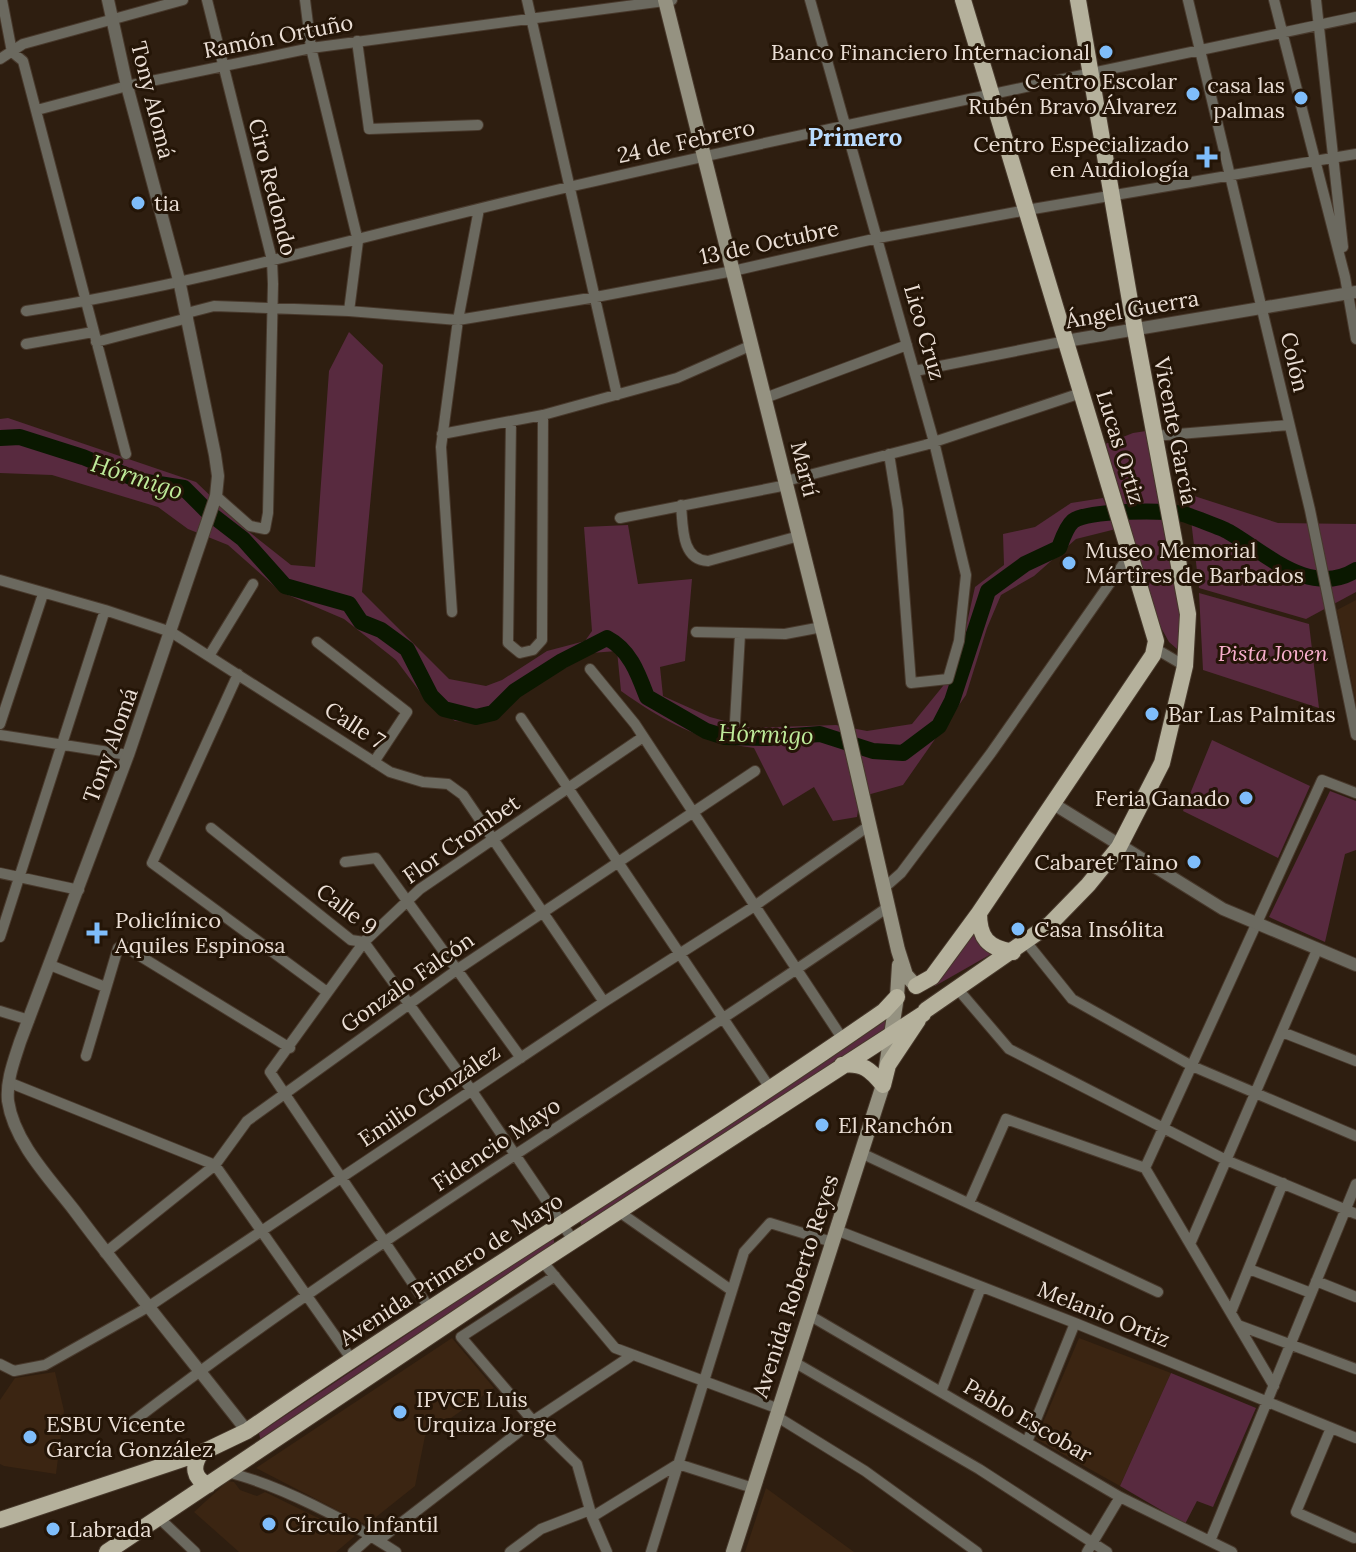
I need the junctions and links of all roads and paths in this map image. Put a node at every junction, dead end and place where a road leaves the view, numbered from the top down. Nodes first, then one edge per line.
1 (2, 0) edge
2 (108, 0) edge
3 (183, 0) edge
4 (207, 0) edge
5 (305, 0) edge
6 (527, 0) edge
7 (665, 0) edge
8 (672, 0) edge
9 (810, 0) edge
10 (963, 0) edge
11 (1078, 0) edge
12 (1188, 0) edge
13 (1274, 0) edge
14 (1316, 0) edge
15 (1356, 17) edge
16 (112, 18) junction
17 (532, 19) junction
18 (1319, 25) junction
19 (1283, 33) junction
20 (357, 41) junction
21 (311, 48) junction
22 (1202, 50) junction
23 (12, 52) junction
24 (0, 59) edge
25 (222, 66) junction
26 (1091, 74) junction
27 (127, 86) junction
28 (993, 95) junction
29 (37, 110) junction
30 (478, 125) dead end
31 (845, 127) junction
32 (1356, 154) edge
33 (705, 156) junction
34 (1334, 157) junction
35 (1315, 162) junction
36 (1232, 175) junction
37 (570, 187) junction
38 (1113, 194) junction
39 (479, 209) junction
40 (1027, 210) junction
41 (878, 238) junction
42 (358, 241) junction
43 (272, 260) junction
44 (733, 271) junction
45 (1345, 277) junction
46 (179, 280) junction
47 (1352, 293) edge
48 (596, 297) junction
49 (87, 301) junction
50 (271, 307) junction
51 (1262, 307) junction
52 (26, 311) dead end
53 (349, 311) junction
54 (187, 315) junction
55 (458, 320) junction
56 (1135, 330) junction
57 (95, 337) junction
58 (1356, 339) edge
59 (1066, 341) junction
60 (26, 344) dead end
61 (752, 345) junction
62 (907, 345) junction
63 (915, 371) junction
64 (1081, 393) junction
65 (617, 395) junction
66 (765, 398) junction
67 (543, 415) junction
68 (511, 421) junction
69 (1289, 425) junction
70 (442, 434) junction
71 (1154, 436) junction
72 (934, 442) junction
73 (126, 454) dead end
74 (889, 454) junction
75 (786, 483) junction
76 (215, 499) junction
77 (681, 505) junction
78 (620, 518) dead end
79 (799, 536) junction
80 (1131, 553) junction
81 (0, 580) edge
82 (253, 584) dead end
83 (43, 594) junction
84 (105, 610) junction
85 (452, 612) dead end
86 (822, 627) junction
87 (171, 632) junction
88 (696, 632) dead end
89 (740, 634) junction
90 (317, 642) dead end
91 (1156, 649) junction
92 (209, 656) junction
93 (1185, 666) junction
94 (590, 669) dead end
95 (238, 674) junction
96 (521, 718) dead end
97 (735, 722) dead end
98 (0, 724) edge
99 (0, 735) edge
100 (1356, 735) edge
101 (643, 737) junction
102 (62, 744) junction
103 (128, 755) junction
104 (374, 762) junction
105 (755, 771) dead end
106 (569, 789) junction
107 (1356, 793) edge
108 (1052, 803) junction
109 (692, 813) junction
110 (870, 825) junction
111 (211, 828) dead end
112 (493, 839) junction
113 (1119, 847) junction
114 (345, 862) dead end
115 (617, 862) junction
116 (0, 873) edge
117 (19, 877) junction
118 (884, 888) junction
119 (79, 890) junction
120 (407, 901) junction
121 (753, 907) junction
122 (888, 907) junction
123 (543, 913) junction
124 (979, 913) junction
125 (1256, 924) junction
126 (0, 937) edge
127 (364, 942) junction
128 (1020, 947) junction
129 (898, 950) junction
130 (1317, 950) junction
131 (680, 954) junction
132 (50, 965) junction
133 (1356, 965) edge
134 (458, 969) junction
135 (796, 971) junction
136 (916, 986) junction
137 (105, 987) junction
138 (956, 987) junction
139 (327, 992) junction
140 (897, 997) junction
141 (604, 1002) junction
142 (410, 1004) junction
143 (0, 1011) edge
144 (924, 1012) junction
145 (722, 1017) junction
146 (29, 1020) junction
147 (892, 1032) junction
148 (1282, 1032) junction
149 (842, 1038) junction
150 (290, 1048) junction
151 (86, 1056) dead end
152 (521, 1058) junction
153 (1356, 1061) edge
154 (842, 1065) junction
155 (1192, 1066) junction
156 (8, 1082) junction
157 (883, 1085) junction
158 (770, 1088) junction
159 (472, 1091) junction
160 (286, 1094) junction
161 (1255, 1095) junction
162 (4, 1101) edge
163 (1163, 1129) junction
164 (1356, 1136) edge
165 (861, 1153) junction
166 (517, 1155) junction
167 (1226, 1160) junction
168 (215, 1165) junction
169 (1145, 1168) junction
170 (343, 1177) junction
171 (1283, 1183) junction
172 (1356, 1184) edge
173 (969, 1203) junction
174 (618, 1211) junction
175 (1351, 1212) edge
176 (562, 1221) junction
177 (263, 1231) junction
178 (834, 1236) junction
179 (573, 1240) junction
180 (386, 1241) junction
181 (1190, 1244) junction
182 (105, 1253) junction
183 (542, 1261) junction
184 (1249, 1269) junction
185 (555, 1276) junction
186 (1316, 1281) junction
187 (981, 1287) junction
188 (731, 1290) junction
189 (1158, 1292) dead end
190 (1311, 1293) junction
191 (306, 1294) junction
192 (1356, 1297) edge
193 (148, 1307) junction
194 (430, 1309) junction
195 (1231, 1312) junction
196 (809, 1315) junction
197 (1075, 1323) junction
198 (1238, 1325) junction
199 (1290, 1345) junction
200 (631, 1356) junction
201 (352, 1360) junction
202 (794, 1362) junction
203 (0, 1364) edge
204 (1356, 1369) edge
205 (199, 1371) junction
206 (703, 1382) junction
207 (1274, 1386) junction
208 (941, 1392) junction
209 (1267, 1403) junction
210 (778, 1413) junction
211 (533, 1421) junction
212 (131, 1423) dead end
213 (1331, 1428) junction
214 (247, 1431) junction
215 (1356, 1438) edge
216 (1027, 1442) junction
217 (201, 1453) junction
218 (678, 1464) junction
219 (226, 1472) junction
220 (208, 1485) junction
221 (753, 1488) junction
222 (1120, 1497) junction
223 (591, 1513) junction
224 (159, 1518) junction
225 (0, 1520) edge
226 (1355, 1536) edge
227 (375, 1538) junction
228 (1210, 1541) junction
229 (1090, 1547) edge
230 (107, 1552) edge
231 (195, 1552) edge
232 (353, 1552) edge
233 (396, 1552) edge
234 (510, 1552) edge
235 (607, 1552) edge
236 (651, 1552) edge
237 (733, 1552) edge
238 (977, 1552) edge
239 (1107, 1552) edge
240 (1232, 1552) edge
241 (1349, 1552) edge

1 - 23 street
2 - 16 street, Tony Alomá
3 - 16 street
4 - 25 street, Ciro Redondo
5 - 21 street
6 - 17 street
7 - 8 street, Ramón Ortuño
7 - 17 street, Ramón Ortuño
7 - 33 main road, Martí
9 - 31 street, Lico Cruz
10 - 28 main road, Lucas Ortiz
11 - 26 main road, Vicente García
12 - 22 street, Colón
13 - 19 street
14 - 18 street
15 - 18 street, 24 de Febrero
16 - 23 street
16 - 27 street, Tony Alomá
17 - 20 street, Ramón Ortuño
17 - 37 street
18 - 19 street, 24 de Febrero
18 - 34 street
19 - 22 street, 24 de Febrero
19 - 35 street
20 - 21 street, Ramón Ortuño
20 - 30 street
21 - 25 street, Ramón Ortuño
21 - 42 street
22 - 26 street, 24 de Febrero
22 - 36 street, Colón
23 - 24 street
23 - 29 street
25 - 27 street, Ramón Ortuño
25 - 43 street, Ciro Redondo
26 - 28 street, 24 de Febrero
26 - 38 main road, Vicente García
27 - 29 street, Ramón Ortuño
27 - 46 street, Tony Alomá
28 - 31 street, 24 de Febrero
28 - 40 main road, Lucas Ortiz
29 - 49 street
31 - 33 street, 24 de Febrero
31 - 41 street, Lico Cruz
32 - 34 street, 13 de Octubre
33 - 37 street, 24 de Febrero
33 - 44 main road, Martí
34 - 35 street, 13 de Octubre
34 - 45 street
35 - 36 street, 13 de Octubre
35 - 45 street
36 - 38 street, 13 de Octubre
36 - 51 street, Colón
37 - 39 street, 24 de Febrero
37 - 48 street
38 - 40 street, 13 de Octubre
38 - 56 main road, Vicente García
39 - 42 street, 24 de Febrero
39 - 55 street
40 - 41 street, 13 de Octubre
40 - 59 main road, Lucas Ortiz
41 - 44 street, 13 de Octubre
41 - 62 street, Lico Cruz
42 - 43 street, 24 de Febrero
42 - 53 street
43 - 46 street, 24 de Febrero
43 - 50 street, Ciro Redondo
44 - 48 street, 13 de Octubre
44 - 61 main road, Martí
45 - 47 street
46 - 49 street, 24 de Febrero
46 - 54 street, Tony Alomá
47 - 51 street, Ángel Guerra
47 - 58 street
48 - 55 street, 13 de Octubre
48 - 65 street
49 - 52 street, 24 de Febrero
49 - 57 street
50 - 53 street, 13 de Octubre
50 - 54 street, 13 de Octubre
50 - 76 street, Ciro Redondo
51 - 56 street, Ángel Guerra
51 - 69 street, Colón
53 - 55 street, 13 de Octubre
54 - 57 street, 13 de Octubre
54 - 76 street, Tony Alomá
55 - 70 street
56 - 59 street, Ángel Guerra
56 - 71 main road, Vicente García
57 - 60 street, 13 de Octubre
57 - 73 street
59 - 63 street, Ángel Guerra
59 - 64 main road, Lucas Ortiz
61 - 65 street
61 - 66 main road, Martí
62 - 63 street, Lico Cruz
62 - 66 street
63 - 72 street, Lico Cruz
64 - 72 street
64 - 80 main road, Lucas Ortiz
65 - 67 street
66 - 75 main road, Martí
67 - 68 street
67 - 68 street
68 - 70 street
69 - 71 street
69 - 100 street, Colón
70 - 85 street
71 - 93 main road, Vicente García
72 - 74 street
72 - 74 street, Lico Cruz
74 - 75 street
75 - 77 street
75 - 79 main road, Martí
76 - 87 street, Tony Alomá
77 - 78 street
77 - 79 street
79 - 86 main road, Martí
80 - 91 main road, Lucas Ortiz
80 - 118 street
81 - 83 street, Calle 7
82 - 92 street
83 - 84 street, Calle 7
83 - 98 street
84 - 87 street, Calle 7
84 - 102 street
86 - 89 street
86 - 110 main road, Martí
87 - 92 street, Calle 7
87 - 103 street, Tony Alomá
88 - 89 street
89 - 97 street
90 - 104 street
91 - 93 street
91 - 108 main road
92 - 95 street, Calle 7
93 - 113 main road, Vicente García
94 - 101 street
95 - 104 street, Calle 7
95 - 139 street
96 - 106 street
99 - 102 street
101 - 106 street, Flor Crombet
101 - 109 street
102 - 103 street
102 - 117 street
103 - 119 street, Tony Alomá
104 - 112 street, Calle 7
105 - 109 street, Gonzalo Falcón
106 - 112 street, Flor Crombet
106 - 115 street
107 - 125 street
108 - 113 street
108 - 124 main road
109 - 115 street, Gonzalo Falcón
109 - 121 street
110 - 118 main road, Martí
110 - 121 street, Emilio González
111 - 127 street, Calle 9
112 - 120 street, Flor Crombet
112 - 123 street, Calle 7
113 - 125 street
113 - 128 main road, Vicente García
114 - 120 street
115 - 123 street, Gonzalo Falcón
115 - 131 street
116 - 117 street
117 - 119 street
117 - 126 street
118 - 122 main road, Martí
119 - 132 street, Tony Alomá
120 - 127 street, Flor Crombet
120 - 134 street
121 - 131 street, Emilio González
121 - 135 street
122 - 129 main road, Martí
122 - 135 street, Fidencio Mayo
123 - 134 street, Gonzalo Falcón
123 - 141 street, Calle 7
124 - 128 main road
124 - 136 main road
125 - 130 street
125 - 155 street
127 - 139 street, Flor Crombet
127 - 142 street, Calle 9
128 - 138 main road, Vicente García
128 - 155 street
129 - 136 main road, Martí
129 - 140 main road, Martí
130 - 133 street
130 - 148 street
131 - 141 street, Emilio González
131 - 145 street
132 - 137 street
132 - 146 street, Tony Alomá
134 - 142 street, Gonzalo Falcón
134 - 152 street
135 - 145 street, Fidencio Mayo
135 - 149 street
136 - 140 main road
136 - 144 main road
137 - 150 street
137 - 151 street
138 - 144 main road, Vicente García
138 - 163 street
139 - 150 street, Flor Crombet
140 - 144 main road
140 - 147 main road, Martí
140 - 149 main road, Avenida Primero de Mayo
141 - 152 street, Emilio González
142 - 159 street, Calle 9
142 - 160 street, Gonzalo Falcón
143 - 146 street
144 - 147 main road, Avenida Primero de Mayo
144 - 157 main road
145 - 158 street
145 - 166 street, Fidencio Mayo
146 - 156 street, Tony Alomá
147 - 154 main road, Avenida Primero de Mayo
147 - 157 main road, Avenida Roberto Reyes
148 - 153 street
148 - 161 street
149 - 158 main road, Avenida Primero de Mayo
150 - 160 street, Flor Crombet
152 - 159 street, Emilio González
154 - 157 main road
154 - 174 main road, Avenida Primero de Mayo
155 - 161 street
155 - 163 street
156 - 162 street, Tony Alomá
156 - 168 street
157 - 165 main road, Avenida Roberto Reyes
158 - 176 main road, Avenida Primero de Mayo
159 - 166 street, Calle 9
159 - 170 street, Emilio González
160 - 168 street, Gonzalo Falcón
160 - 170 street
161 - 164 street
161 - 167 street
162 - 182 street, Tony Alomá
163 - 167 street
163 - 169 street
165 - 173 street
165 - 178 main road, Avenida Roberto Reyes
166 - 176 street, Calle 9
166 - 180 street, Fidencio Mayo
167 - 171 street
167 - 181 street
168 - 177 street
168 - 182 street, Gonzalo Falcón
169 - 173 street
169 - 181 street
170 - 177 street, Emilio González
170 - 180 street
171 - 175 street
171 - 184 street
172 - 175 street
173 - 189 street
174 - 179 main road, Avenida Primero de Mayo
174 - 188 street
175 - 186 street
176 - 179 street, Calle 9
176 - 194 main road, Avenida Primero de Mayo
177 - 191 street
177 - 193 street, Emilio González
178 - 187 street, Melanio Ortiz
178 - 188 street, Melanio Ortiz
178 - 196 main road, Avenida Roberto Reyes
179 - 183 main road, Avenida Primero de Mayo
180 - 191 street, Fidencio Mayo
180 - 194 street
181 - 195 street
182 - 193 street, Tony Alomá
183 - 185 street
183 - 219 main road, Avenida Primero de Mayo
184 - 190 street
184 - 195 street
185 - 200 street
185 - 211 street
186 - 190 street
186 - 192 street
187 - 197 street, Melanio Ortiz
187 - 208 street
188 - 206 street
190 - 199 street
191 - 201 street
191 - 205 street, Fidencio Mayo
193 - 203 street, Emilio González
193 - 205 street, Tony Alomá
194 - 201 main road, Avenida Primero de Mayo
195 - 198 street
196 - 202 main road, Avenida Roberto Reyes
196 - 208 street, Pablo Escobar
197 - 209 street, Melanio Ortiz
197 - 216 street
198 - 199 street
198 - 207 street
199 - 204 street
199 - 207 street
200 - 206 street
200 - 211 street
201 - 214 main road, Avenida Primero de Mayo
202 - 210 main road, Avenida Roberto Reyes
202 - 229 street
205 - 212 street, Fidencio Mayo
205 - 214 street, Tony Alomá
206 - 210 street
206 - 218 street
207 - 209 street
208 - 216 street, Pablo Escobar
209 - 213 street, Melanio Ortiz
209 - 228 street
210 - 221 main road, Avenida Roberto Reyes
210 - 238 street
211 - 223 street
211 - 227 street
213 - 215 street, Melanio Ortiz
213 - 226 street
214 - 217 main road, Avenida Primero de Mayo
214 - 219 main road
216 - 222 street, Pablo Escobar
217 - 220 main road
217 - 225 main road, Avenida Primero de Mayo
218 - 221 street
218 - 223 street
218 - 236 street
219 - 220 main road
219 - 227 street
220 - 224 main road
221 - 237 main road, Avenida Roberto Reyes
222 - 228 street, Pablo Escobar
222 - 229 street
223 - 234 street
223 - 235 street
224 - 230 main road
224 - 231 street
226 - 241 street
227 - 232 street
227 - 233 street
228 - 240 street, Pablo Escobar
229 - 239 street

